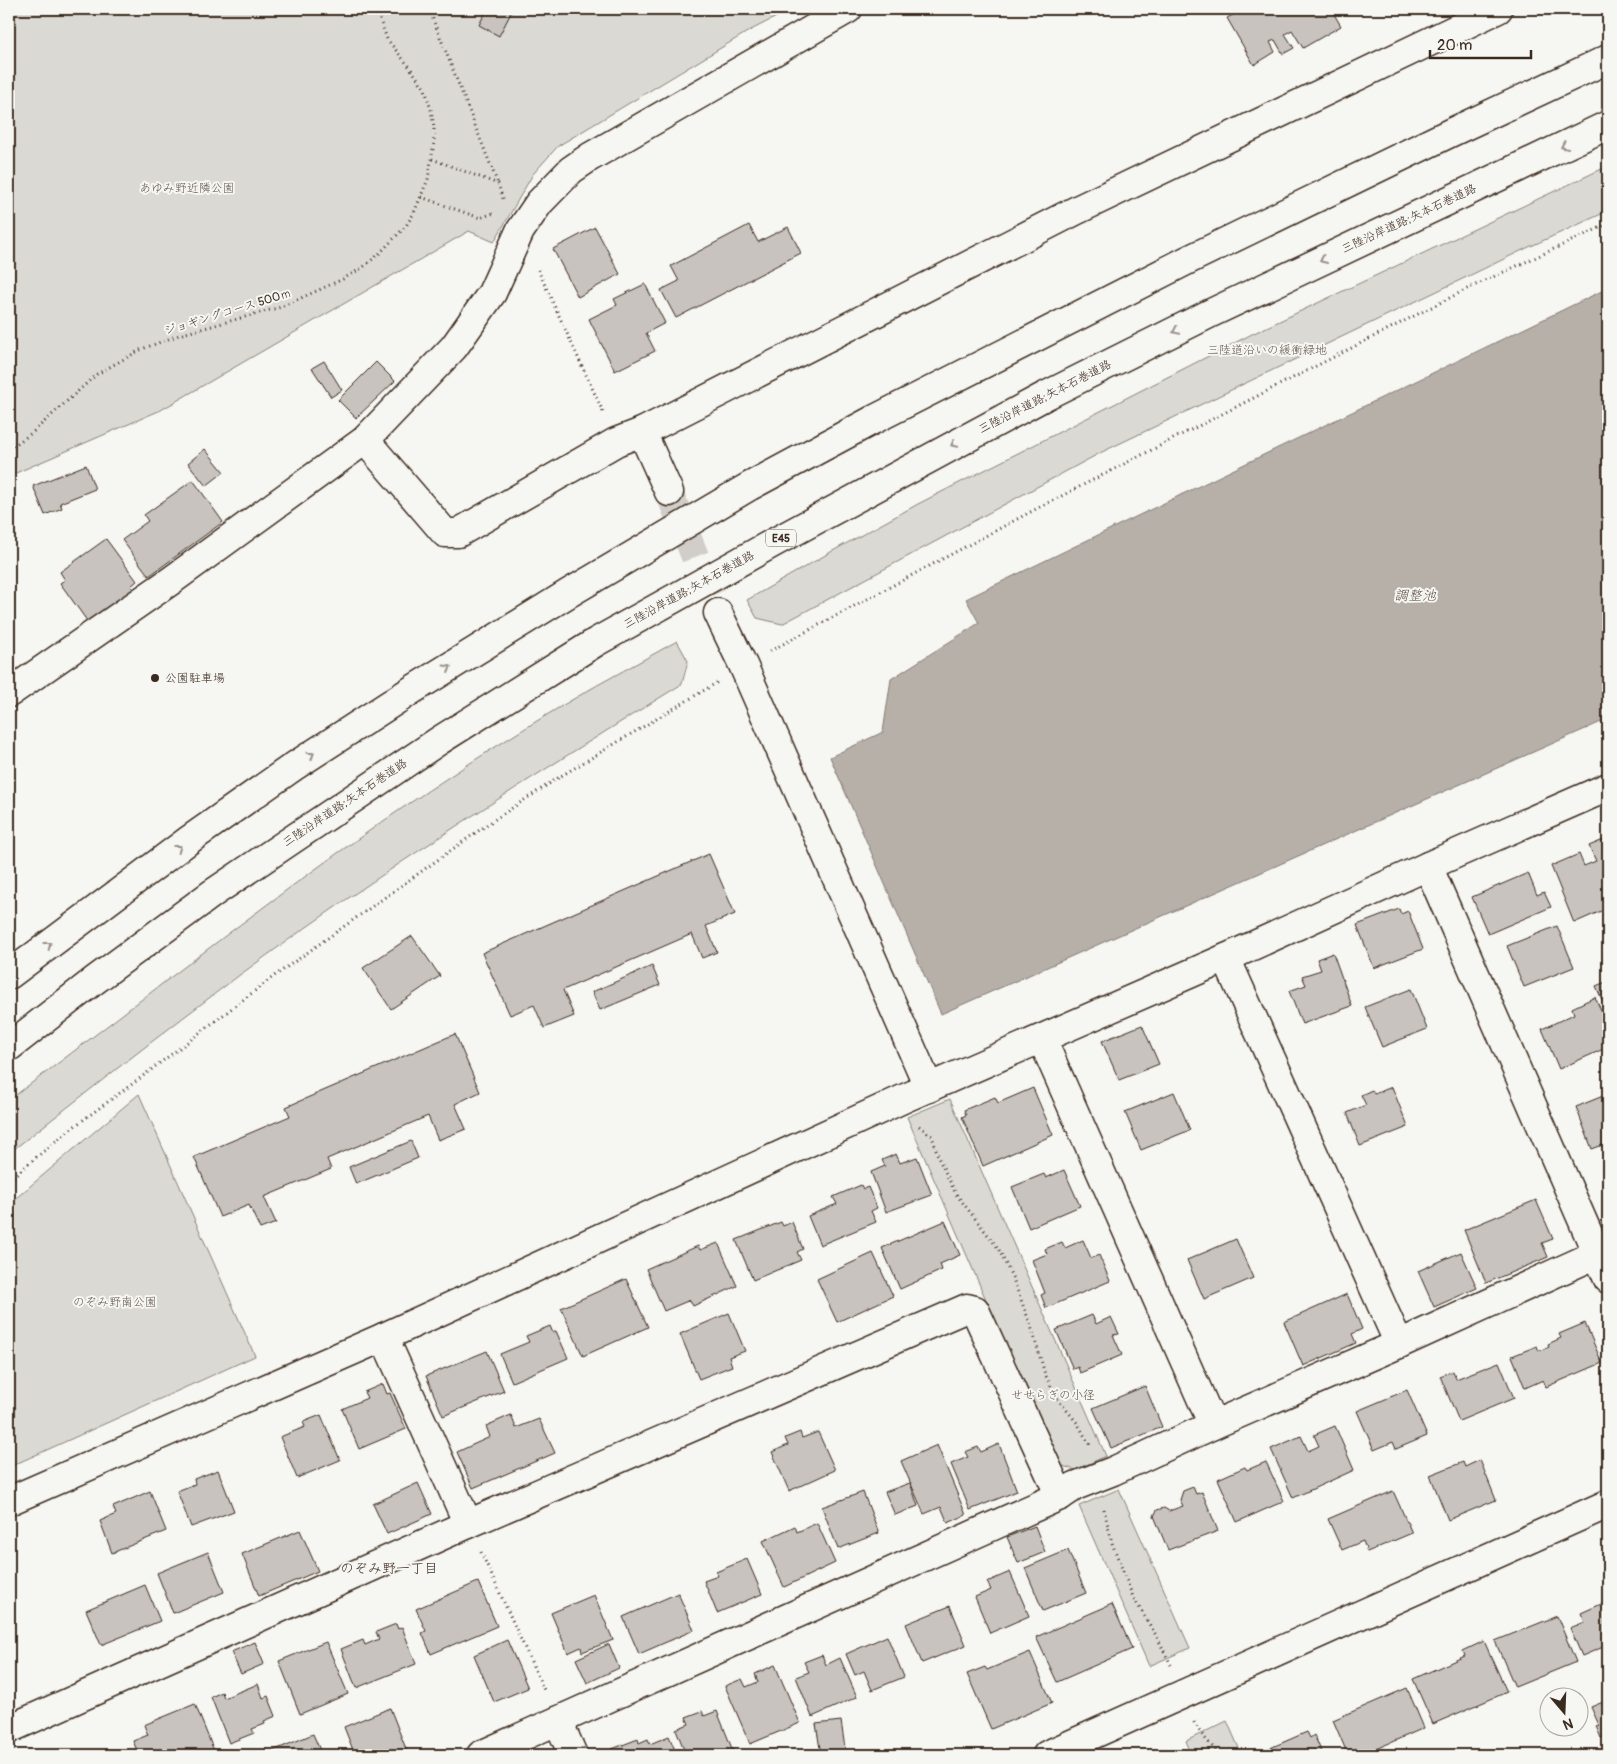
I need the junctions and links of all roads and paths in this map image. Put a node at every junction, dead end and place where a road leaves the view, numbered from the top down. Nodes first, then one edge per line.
1 (376, 9) edge
2 (429, 9) edge
3 (848, 9) edge
4 (1498, 9) edge
5 (1608, 58) edge
6 (1608, 125) edge
7 (432, 160) junction
8 (498, 184) junction
9 (421, 197) junction
10 (503, 201) dead end
11 (497, 212) dead end
12 (1608, 224) edge
13 (520, 231) junction
14 (642, 432) junction
15 (365, 440) junction
16 (616, 442) junction
17 (9, 450) edge
18 (669, 492) tunnel mouth
19 (718, 613) tunnel mouth
20 (743, 665) junction
21 (9, 693) edge
22 (1608, 787) edge
23 (1428, 866) junction
24 (1226, 958) junction
25 (9, 975) edge
26 (1042, 1039) junction
27 (9, 1047) edge
28 (917, 1093) junction
29 (9, 1180) edge
30 (1603, 1252) edge
31 (1608, 1278) edge
32 (384, 1337) junction
33 (1399, 1344) junction
34 (1213, 1424) junction
35 (1094, 1479) junction
36 (1060, 1496) junction
37 (9, 1501) edge
38 (1608, 1504) edge
39 (468, 1524) junction
40 (1174, 1671) dead end
41 (1191, 1717) dead end
42 (558, 1721) junction
43 (9, 1729) edge
44 (481, 1755) edge
45 (573, 1755) edge
46 (1047, 1755) edge
47 (1219, 1755) edge

1 - 7 path, ジョギングコース 500ｍ
2 - 8 path
3 - 13 main road
4 - 14 main road
25 -> 5 main road
6 -> 27 main road, 三陸沿岸道路;矢本石巻道路 / E45
7 - 8 path
7 - 9 path, ジョギングコース 500ｍ
8 - 10 path
9 - 11 path
9 - 17 path, ジョギングコース 500ｍ
12 - 20 path
13 - 15 main road
13 - 16 path
14 - 16 main road
14 - 18 main road
15 - 16 main road
15 - 21 main road
19 - 20 main road
20 - 28 main road
20 - 29 path
22 - 23 main road
23 - 24 main road
23 - 30 main road
24 - 26 main road
24 - 33 main road
26 - 28 main road
26 - 34 main road
28 - 32 main road
28 - 35 path
30 - 31 main road
30 - 33 main road
32 - 37 main road
32 - 39 main road
33 - 34 main road
34 - 35 main road
35 - 36 main road
35 - 40 path
36 - 39 main road
36 - 42 main road
38 - 46 main road
39 - 42 path
39 - 43 main road
41 - 47 path
42 - 44 main road
42 - 45 main road

